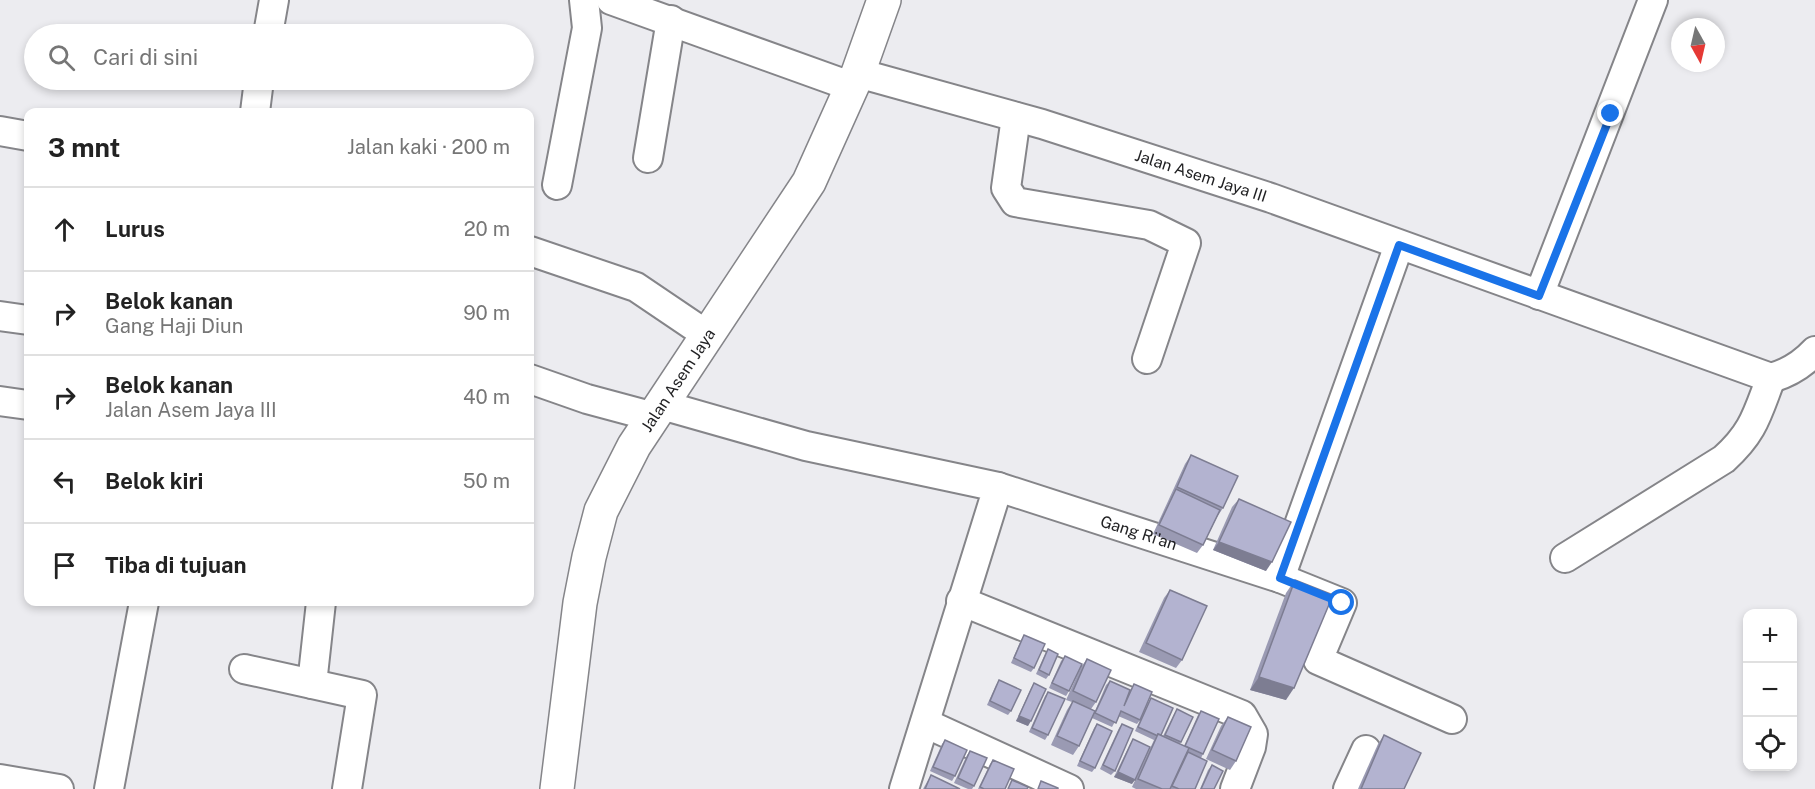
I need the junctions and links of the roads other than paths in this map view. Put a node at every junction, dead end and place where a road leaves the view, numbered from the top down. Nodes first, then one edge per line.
1 (274, 0) edge
2 (584, 0) edge
3 (611, 0) edge
4 (884, 0) edge
5 (1653, 0) edge
6 (671, 20) junction
7 (270, 24) edge
8 (855, 80) junction
9 (258, 90) edge
10 (256, 108) edge
11 (1016, 117) junction
12 (0, 131) edge
13 (24, 135) edge
14 (648, 158) dead end
15 (557, 185) dead end
16 (1399, 245) junction
17 (534, 252) edge
18 (1539, 296) junction
19 (0, 316) edge
20 (24, 319) edge
21 (707, 335) junction
22 (1815, 351) edge
23 (1147, 359) dead end
24 (1771, 378) junction
25 (534, 380) edge
26 (0, 401) edge
27 (24, 404) edge
28 (658, 411) junction
29 (998, 487) junction
30 (1565, 558) dead end
31 (1280, 578) junction
32 (961, 601) junction
33 (143, 606) edge
34 (321, 606) edge
35 (244, 669) dead end
36 (312, 684) junction
37 (1452, 719) dead end
38 (926, 723) junction
39 (1366, 750) dead end
40 (0, 779) edge
41 (58, 789) edge
42 (109, 789) edge
43 (347, 789) edge
44 (557, 789) edge
45 (904, 789) edge
46 (1069, 789) edge
47 (1235, 789) edge
48 (1348, 789) edge

1 - 7 street
2 - 15 street
3 - 6 street, Jalan Asem Jaya III
4 - 8 main road, Jalan Asem Jaya
5 - 18 street
6 - 8 street, Jalan Asem Jaya III
6 - 14 street
8 - 11 street, Jalan Asem Jaya III
8 - 21 main road, Jalan Asem Jaya
9 - 10 street
11 - 16 street, Jalan Asem Jaya III
11 - 23 street
12 - 13 street
16 - 18 street, Jalan Asem Jaya III
16 - 31 street
17 - 21 street
18 - 24 street, Jalan Asem Jaya III
19 - 20 street
21 - 28 main road, Jalan Asem Jaya
22 - 24 street
24 - 30 street
25 - 28 street, Gang Ri'an
26 - 27 street
28 - 29 street, Gang Ri'an
28 - 44 main road, Jalan Asem Jaya
29 - 31 street, Gang Ri'an
29 - 32 street
31 - 37 street, Gang Ri'an
32 - 38 street
32 - 47 street
33 - 42 street
34 - 36 street
35 - 36 street
36 - 43 street
38 - 45 street
38 - 46 street
39 - 48 street
40 - 41 street

